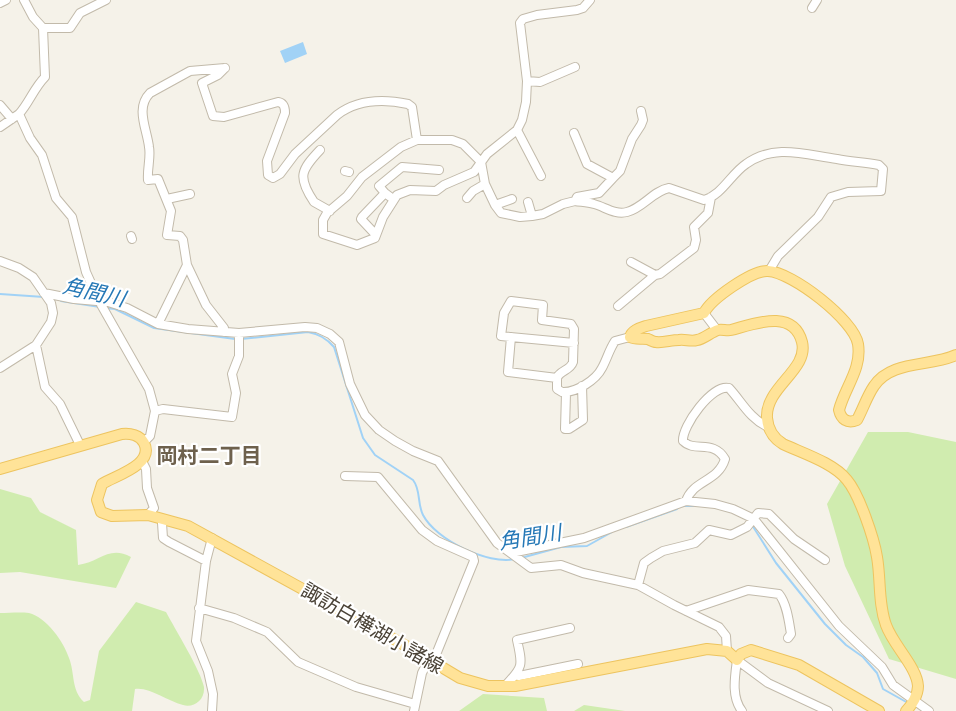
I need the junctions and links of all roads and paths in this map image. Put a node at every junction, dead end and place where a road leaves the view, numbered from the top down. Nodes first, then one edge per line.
1 (6, 0) edge
2 (24, 0) edge
3 (106, 0) edge
4 (590, 0) edge
5 (817, 0) edge
6 (0, 3) edge
7 (812, 9) dead end
8 (43, 28) junction
9 (575, 67) dead end
10 (527, 81) junction
11 (526, 102) junction
12 (537, 103) dead end
13 (0, 105) edge
14 (641, 111) dead end
15 (15, 116) junction
16 (0, 127) edge
17 (517, 130) junction
18 (574, 133) dead end
19 (417, 140) junction
20 (320, 150) dead end
21 (481, 162) junction
22 (439, 170) dead end
23 (541, 176) dead end
24 (613, 178) junction
25 (485, 183) junction
26 (190, 194) dead end
27 (385, 194) junction
28 (711, 197) junction
29 (467, 198) dead end
30 (167, 199) junction
31 (393, 199) junction
32 (512, 199) dead end
33 (575, 201) junction
34 (528, 202) dead end
35 (495, 205) junction
36 (330, 211) junction
37 (532, 216) junction
38 (386, 232) dead end
39 (375, 236) junction
40 (0, 261) edge
41 (631, 262) dead end
42 (187, 265) junction
43 (769, 271) junction
44 (655, 274) junction
45 (44, 293) junction
46 (102, 306) junction
47 (618, 306) dead end
48 (704, 313) junction
49 (158, 324) junction
50 (717, 330) junction
51 (224, 332) junction
52 (511, 337) junction
53 (630, 337) junction
54 (239, 338) junction
55 (574, 343) junction
56 (36, 345) junction
57 (956, 355) edge
58 (0, 368) edge
59 (557, 378) junction
60 (582, 386) junction
61 (566, 393) junction
62 (155, 411) junction
63 (768, 428) junction
64 (144, 442) junction
65 (80, 445) junction
66 (142, 461) junction
67 (0, 470) edge
68 (345, 476) dead end
69 (686, 501) junction
70 (148, 515) junction
71 (752, 522) junction
72 (162, 523) dead end
73 (212, 538) junction
74 (513, 554) junction
75 (825, 560) dead end
76 (207, 561) junction
77 (638, 585) junction
78 (199, 608) junction
79 (686, 610) junction
80 (570, 628) dead end
81 (788, 638) dead end
82 (727, 651) junction
83 (737, 660) junction
84 (428, 661) junction
85 (578, 664) dead end
86 (516, 675) junction
87 (505, 686) junction
88 (910, 706) edge
89 (414, 708) edge
90 (212, 711) edge
91 (742, 711) edge
92 (828, 711) edge
93 (879, 711) edge
94 (929, 711) edge

1 - 6 street
2 - 8 street
3 - 8 street
4 - 10 street
5 - 7 street
8 - 15 street
9 - 10 street
10 - 11 street
11 - 12 street
11 - 17 street
13 - 15 street
14 - 24 street
15 - 16 street
15 - 46 street
17 - 21 street
17 - 23 street
18 - 24 street
19 - 21 street
19 - 30 street
19 - 36 street
20 - 36 street
21 - 25 street
21 - 31 street
22 - 27 street
24 - 33 street
25 - 29 street
25 - 35 street
26 - 30 street
27 - 31 street
27 - 39 street
28 - 33 street
28 - 43 street
28 - 44 street
30 - 42 street
31 - 39 street
32 - 35 street
33 - 37 street
34 - 37 street
35 - 37 street
36 - 39 street
38 - 39 street
40 - 45 street
41 - 44 street
42 - 49 street
42 - 51 street
43 - 48 main road
43 - 57 main road
44 - 47 street
45 - 46 street
45 - 56 street
46 - 49 street
46 - 62 street
48 - 50 street
48 - 53 main road
49 - 51 street
50 - 53 main road
50 - 63 main road
51 - 54 street
52 - 55 street
52 - 55 street
52 - 59 street
53 - 60 street
54 - 62 street
54 - 74 street
55 - 59 street
56 - 58 street
56 - 65 street
59 - 61 street
60 - 61 street
60 - 61 street
62 - 64 street
63 - 69 street
63 - 88 main road
64 - 65 main road
64 - 66 main road
65 - 67 main road
66 - 70 street
66 - 70 main road, 諏訪白樺湖小諸線
68 - 84 street
69 - 71 street
69 - 74 street
70 - 73 main road, 諏訪白樺湖小諸線
71 - 75 street
71 - 77 street
71 - 88 street
72 - 76 street
73 - 76 street
73 - 84 main road, 諏訪白樺湖小諸線
74 - 77 street
76 - 78 street
77 - 79 street
78 - 89 street
78 - 90 street
79 - 81 street
79 - 82 street
80 - 86 street
82 - 83 main road
82 - 87 main road, 諏訪白樺湖小諸線
83 - 91 street
83 - 92 street
83 - 93 main road
84 - 87 main road, 諏訪白樺湖小諸線
84 - 89 street
85 - 86 street
86 - 87 street
88 - 94 street

